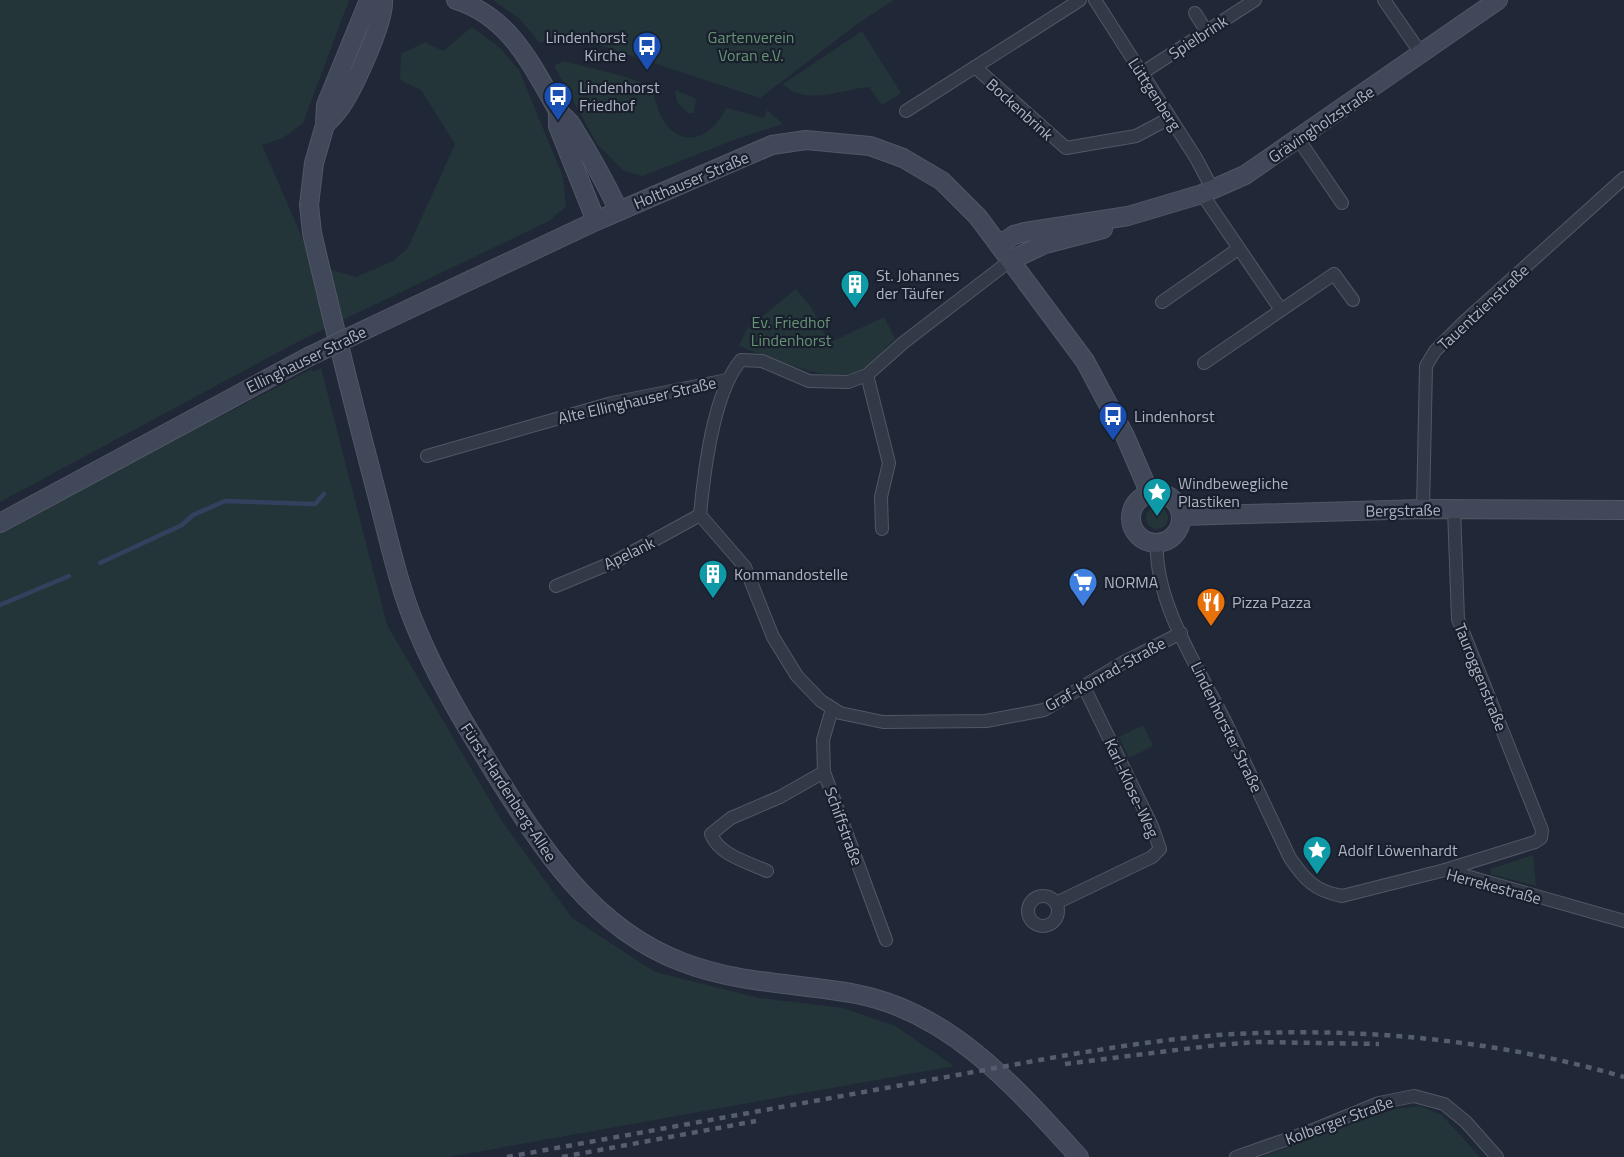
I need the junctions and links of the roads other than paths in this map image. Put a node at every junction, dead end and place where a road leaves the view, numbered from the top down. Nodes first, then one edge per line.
1 (369, 0) edge
2 (383, 0) edge
3 (456, 0) edge
4 (1080, 0) edge
5 (1095, 0) edge
6 (1255, 0) edge
7 (1384, 0) edge
8 (1498, 0) edge
9 (1066, 4) edge
10 (1195, 13) dead end
11 (1207, 32) junction
12 (1422, 55) junction
13 (975, 67) junction
14 (1142, 73) junction
15 (906, 111) dead end
16 (558, 112) junction
17 (1170, 118) junction
18 (325, 125) junction
19 (1299, 140) junction
20 (1624, 178) edge
21 (1208, 192) junction
22 (1342, 202) dead end
23 (619, 211) junction
24 (1128, 216) junction
25 (596, 221) junction
26 (999, 245) junction
27 (1238, 249) junction
28 (1011, 260) junction
29 (1353, 300) dead end
30 (1162, 302) dead end
31 (1281, 310) junction
32 (1204, 363) dead end
33 (867, 375) junction
34 (728, 380) junction
35 (427, 456) dead end
36 (1150, 494) junction
37 (1423, 509) junction
38 (1455, 509) junction
39 (1624, 510) edge
40 (700, 515) junction
41 (1181, 516) junction
42 (0, 523) edge
43 (882, 530) dead end
44 (1157, 543) junction
45 (555, 586) dead end
46 (1181, 633) junction
47 (1084, 687) junction
48 (832, 709) junction
49 (824, 772) junction
50 (1445, 870) junction
51 (767, 871) dead end
52 (1328, 893) joint
53 (1056, 903) dead end
54 (1624, 921) edge
55 (886, 940) dead end
56 (1079, 1157) edge
57 (1236, 1157) edge
58 (1497, 1157) edge

1 - 18 street, Fürst-Hardenberg-Allee
2 - 18 street, Fürst-Hardenberg-Allee
3 - 16 street, Holthauser Straße
4 - 9 street
5 - 14 street, Lüttgenberg
6 - 11 street, Spielbrink
7 - 12 street
8 - 12 street, Grävingholzstraße
9 - 13 street
10 - 11 street
11 - 14 street, Spielbrink
12 - 19 street, Grävingholzstraße
13 - 15 street
13 - 17 street, Bockenbrink
14 - 17 street, Lüttgenberg
16 - 23 street, Holthauser Straße
16 - 25 street, Holthauser Straße
17 - 21 street, Lüttgenberg
18 - 56 street, Fürst-Hardenberg-Allee
19 - 21 street, Grävingholzstraße
19 - 22 street
20 - 37 street, Tauentzienstraße
21 - 24 street, Grävingholzstraße
21 - 27 street, Lüttgenberg
23 - 25 street, Ellinghauser Straße
23 - 26 street, Holthauser Straße
24 - 26 street, Grävingholzstraße
24 - 28 street, Grävingholzstraße
25 - 42 street, Ellinghauser Straße, bridge
26 - 28 street
27 - 30 street
27 - 31 street, Lüttgenberg
28 - 33 street, Alte Ellinghauser Straße
28 - 36 street
29 - 31 street
31 - 32 street
33 - 34 street, Alte Ellinghauser Straße
33 - 43 street
34 - 35 street, Alte Ellinghauser Straße
34 - 40 street
36 - 41 street
36 - 44 street
37 - 38 street, Bergstraße
37 - 41 street, Bergstraße
38 - 39 street, Bergstraße
38 - 50 street, Tauroggenstraße
40 - 45 street, Apelank
40 - 48 street, Graf-Konrad-Straße
41 - 44 street
44 - 46 street, Lindenhorster Straße
46 - 47 street, Graf-Konrad-Straße
46 - 52 street, Lindenhorster Straße
47 - 48 street, Graf-Konrad-Straße
47 - 53 street, Karl-Klose-Weg
48 - 49 street, Schiffstraße
49 - 51 street
49 - 55 street, Schiffstraße
50 - 52 street, Herrekestraße
50 - 54 street, Herrekestraße
57 - 58 street, Kolberger Straße

